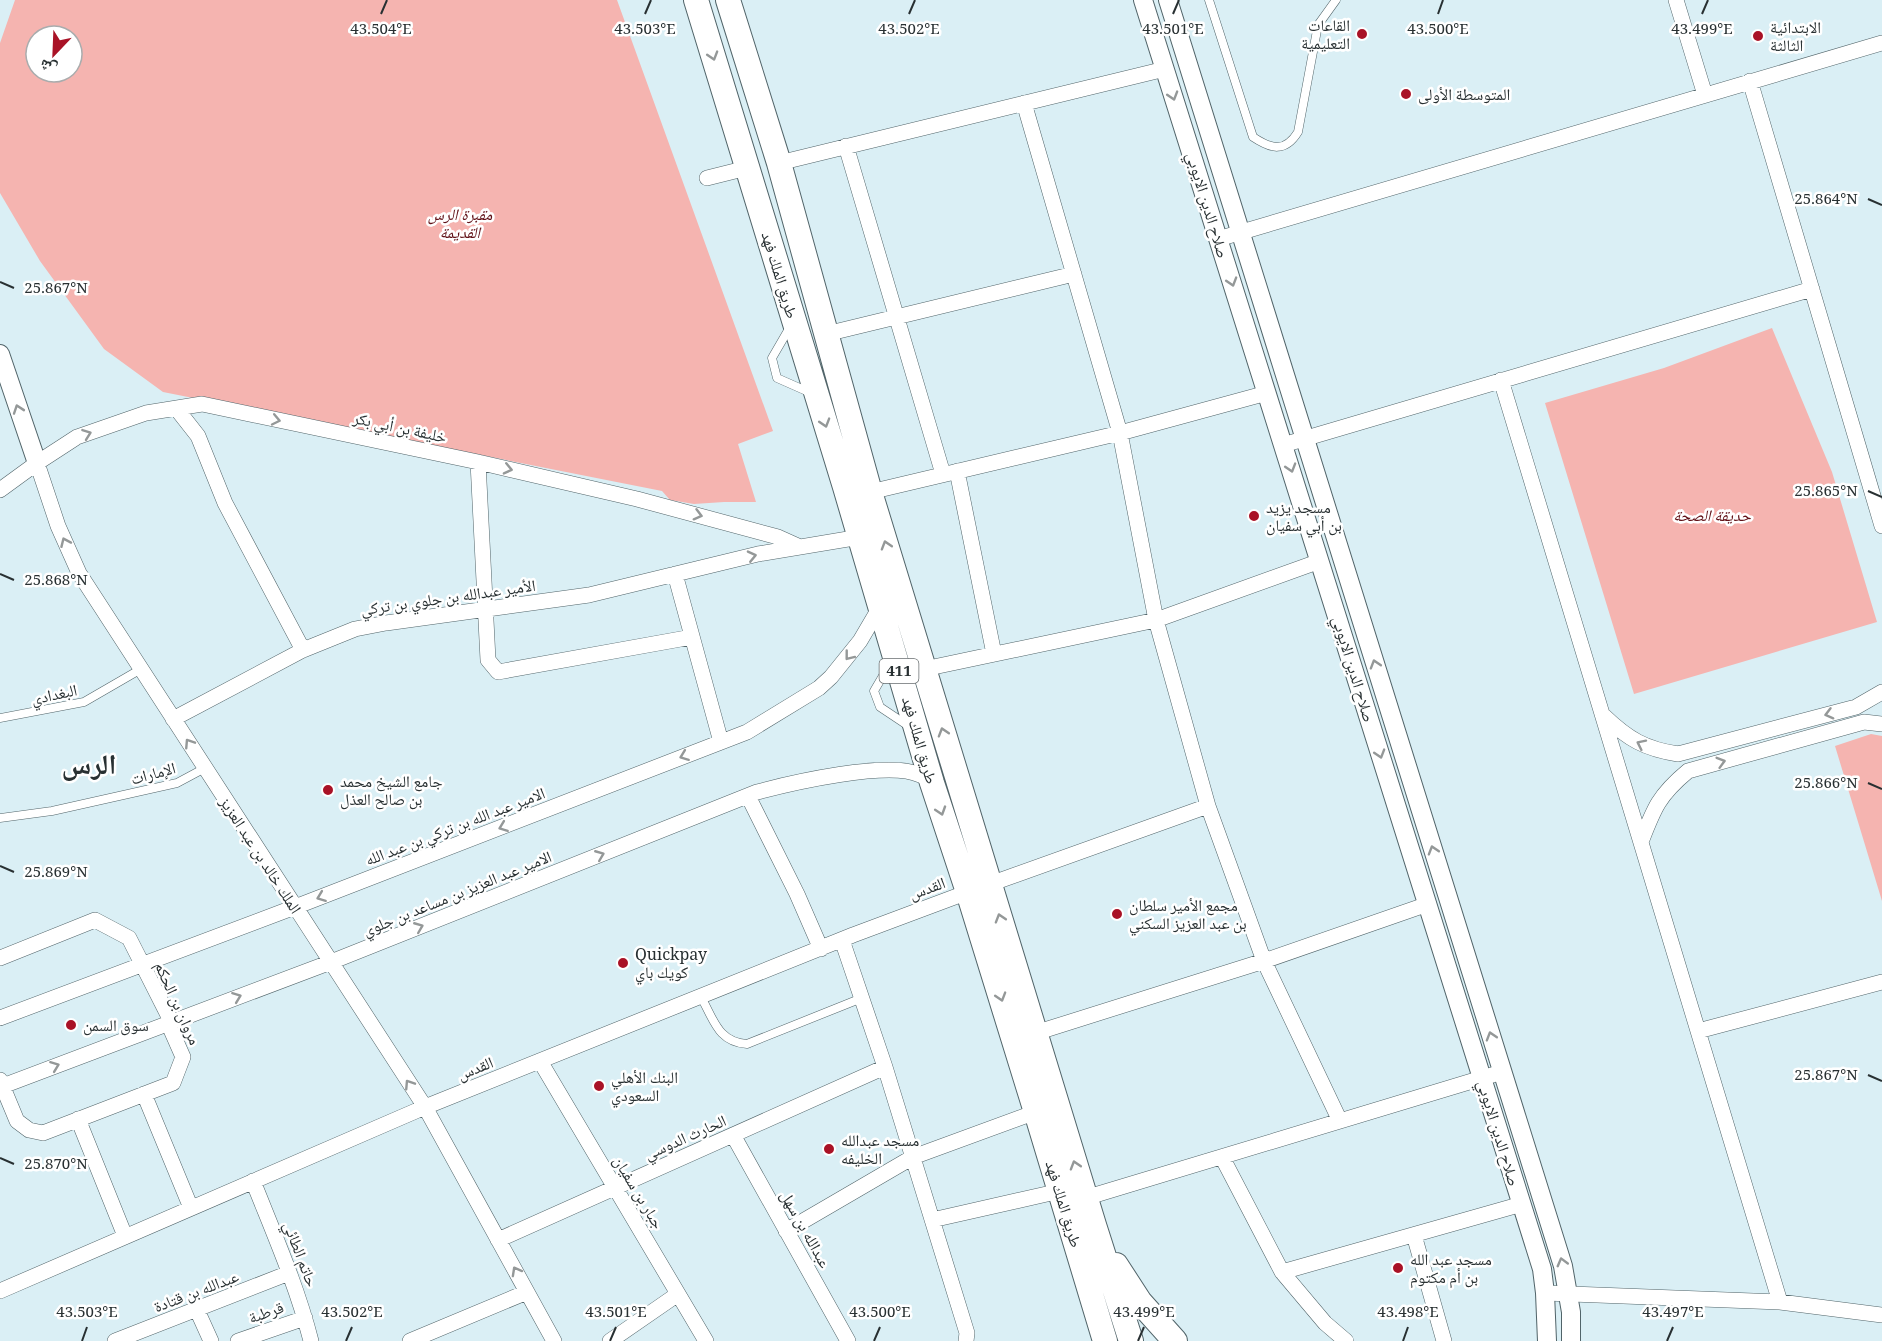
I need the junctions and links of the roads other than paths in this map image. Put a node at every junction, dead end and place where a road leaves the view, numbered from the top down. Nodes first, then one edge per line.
1 (696, 0) edge
2 (728, 0) edge
3 (1143, 0) edge
4 (1168, 0) edge
5 (1209, 0) edge
6 (1336, 0) edge
7 (1676, 0) edge
8 (1882, 42) edge
9 (1165, 69) junction
10 (1750, 81) junction
11 (1705, 94) junction
12 (1024, 103) junction
13 (846, 146) junction
14 (779, 163) junction
15 (747, 168) junction
16 (707, 178) dead end
17 (1240, 232) junction
18 (1218, 238) junction
19 (1074, 274) junction
20 (1812, 289) junction
21 (898, 317) junction
22 (794, 321) junction
23 (827, 337) junction
24 (802, 346) junction
25 (0, 354) edge
26 (1501, 380) junction
27 (1267, 393) junction
28 (817, 396) junction
29 (176, 408) junction
30 (1120, 433) junction
31 (1305, 438) junction
32 (1283, 445) junction
33 (478, 462) junction
34 (36, 463) junction
35 (950, 473) junction
36 (2, 487) edge
37 (870, 492) junction
38 (1882, 526) edge
39 (860, 537) junction
40 (798, 546) junction
41 (1320, 561) junction
42 (675, 574) junction
43 (880, 607) junction
44 (486, 608) junction
45 (1156, 620) junction
46 (692, 637) junction
47 (303, 650) junction
48 (994, 654) junction
49 (141, 669) junction
50 (924, 669) junction
51 (1882, 692) edge
52 (1602, 713) junction
53 (0, 718) edge
54 (173, 718) junction
55 (1882, 724) edge
56 (721, 742) junction
57 (205, 768) junction
58 (932, 783) junction
59 (748, 796) junction
60 (1208, 806) junction
61 (0, 818) edge
62 (1641, 842) junction
63 (979, 888) junction
64 (1428, 904) junction
65 (295, 907) junction
66 (842, 940) junction
67 (821, 949) junction
68 (0, 958) edge
69 (1264, 961) junction
70 (331, 962) junction
71 (142, 965) junction
72 (1882, 982) edge
73 (701, 997) junction
74 (862, 998) junction
75 (0, 1018) edge
76 (168, 1023) junction
77 (1698, 1031) junction
78 (1035, 1033) junction
79 (540, 1061) junction
80 (885, 1067) junction
81 (1502, 1072) junction
82 (1482, 1078) junction
83 (1, 1084) edge
84 (144, 1094) junction
85 (425, 1107) junction
86 (1036, 1112) junction
87 (78, 1119) junction
88 (1340, 1121) junction
89 (733, 1135) junction
90 (913, 1157) junction
91 (1222, 1157) junction
92 (253, 1182) junction
93 (616, 1188) junction
94 (1060, 1191) junction
95 (1085, 1198) junction
96 (1522, 1204) junction
97 (191, 1208) junction
98 (932, 1220) junction
99 (1094, 1226) junction
100 (786, 1231) junction
101 (1414, 1235) junction
102 (125, 1236) junction
103 (498, 1240) junction
104 (1282, 1272) junction
105 (289, 1273) junction
106 (0, 1291) edge
107 (527, 1292) junction
108 (1545, 1293) junction
109 (678, 1294) junction
110 (1568, 1294) junction
111 (1780, 1302) junction
112 (197, 1310) junction
113 (1882, 1315) edge
114 (305, 1318) junction
115 (115, 1341) edge
116 (211, 1341) edge
117 (238, 1341) edge
118 (311, 1341) edge
119 (410, 1341) edge
120 (554, 1341) edge
121 (610, 1341) edge
122 (706, 1341) edge
123 (848, 1341) edge
124 (966, 1341) edge
125 (1105, 1341) edge
126 (1131, 1341) edge
127 (1174, 1341) edge
128 (1346, 1341) edge
129 (1444, 1341) edge
130 (1547, 1341) edge
131 (1570, 1341) edge

1 -> 15 main road, طريق الملك فهد / 411
2 - 14 main road, طريق الملك فهد / 411
3 - 9 street, صلاح الدين الايوبي
4 - 17 street, صلاح الدين الايوبي
5 - 6 lane
7 - 11 street
8 - 10 street
9 - 12 street
9 -> 18 street, صلاح الدين الايوبي
10 - 11 street
10 - 20 street
11 - 17 street
12 - 13 street
12 - 19 street
13 - 14 street
13 - 21 street
14 - 23 main road, طريق الملك فهد / 411
15 - 16 street
15 - 22 main road, طريق الملك فهد / 411
17 - 18 street
17 - 31 street, صلاح الدين الايوبي
18 -> 27 street, صلاح الدين الايوبي
19 - 21 street
19 - 30 street
20 - 26 street
20 - 38 street
21 - 23 street
21 - 35 street
22 - 24 main road, طريق الملك فهد / 411
22 - 28 lane
23 - 24 main road
23 - 37 main road, طريق الملك فهد / 411
24 - 28 main road, طريق الملك فهد / 411
34 -> 25 street, الملك خالد بن عبد العزيز
26 - 31 street
26 - 52 street
27 - 30 street
27 - 32 street, صلاح الدين الايوبي
28 -> 39 main road, طريق الملك فهد / 411
29 -> 33 street, خليفة بن أبي بكر
34 -> 29 street, خليفة بن أبي بكر
29 - 47 street
30 - 35 street
30 - 45 street
31 - 32 street
81 -> 31 street, صلاح الدين الايوبي
32 -> 41 street, صلاح الدين الايوبي
33 -> 40 street, خليفة بن أبي بكر
33 - 44 street
34 - 36 street, خليفة بن أبي بكر
49 -> 34 street, الملك خالد بن عبد العزيز
35 - 37 street
35 - 48 street
50 -> 37 main road, طريق الملك فهد / 411
39 - 40 street
39 - 43 main road, طريق الملك فهد / 411
42 -> 40 street
41 - 45 street
41 -> 64 street, صلاح الدين الايوبي
42 - 44 street, الأمير عبدالله بن جلوي بن تركي
42 - 46 street
43 -> 56 street, الامير عبد الله بن تركي بن عبد الله
43 - 58 main road, طريق الملك فهد / 411
44 - 46 street
44 - 47 street, الأمير عبدالله بن جلوي بن تركي
45 - 48 street
45 - 60 street
46 - 56 street
47 - 54 street, الأمير عبدالله بن جلوي بن تركي
48 - 50 street
49 - 53 lane, البغدادي
49 - 54 street, الملك خالد بن عبد العزيز
63 -> 50 main road, طريق الملك فهد / 411
51 -> 52 street
52 - 62 street
57 -> 54 street, الملك خالد بن عبد العزيز
62 -> 55 street
56 -> 65 street, الامير عبد الله بن تركي بن عبد الله
57 - 61 lane, الإمارات
57 - 65 street, الملك خالد بن عبد العزيز
58 - 59 street, الامير عبد العزيز بن مساعد بن جلوي
58 -> 63 main road, طريق الملك فهد / 411
59 - 67 street
70 -> 59 street, الامير عبد العزيز بن مساعد بن جلوي
60 - 63 street, القدس
60 - 69 street
62 - 77 street
63 - 66 street, القدس
78 -> 63 main road, طريق الملك فهد / 411
63 -> 86 main road, طريق الملك فهد / 411
64 - 69 street
64 - 82 street, صلاح الدين الايوبي
65 - 70 street, الملك خالد بن عبد العزيز
65 - 71 street, الامير عبد الله بن تركي بن عبد الله
66 - 67 street, القدس
66 - 74 street
67 - 73 street, القدس
68 - 71 street, مروان بن الحكم
69 - 78 street
69 - 88 street
76 -> 70 street, الامير عبد العزيز بن مساعد بن جلوي
85 -> 70 street, الملك خالد بن عبد العزيز
71 - 75 street, الامير عبد الله بن تركي بن عبد الله
71 - 76 street, مروان بن الحكم
72 - 77 street
73 - 74 lane
73 - 79 street, القدس
74 - 80 street
83 -> 76 street, الامير عبد العزيز بن مساعد بن جلوي
76 - 84 street, مروان بن الحكم
77 - 111 street
95 -> 78 main road, طريق الملك فهد / 411
79 - 85 street, القدس
79 - 93 street, جبار بن سفيان
80 - 89 street, الحارث الدوسي
80 - 90 street
81 - 82 street
110 -> 81 street, صلاح الدين الايوبي
82 - 88 street
82 - 96 street, صلاح الدين الايوبي
83 - 87 street, مروان بن الحكم
84 - 87 street, مروان بن الحكم
84 - 97 street
85 - 92 street, القدس
85 - 103 street, الملك خالد بن عبد العزيز
86 - 90 street
86 - 94 main road, طريق الملك فهد / 411
87 - 102 street
88 - 91 street
89 - 93 street, الحارث الدوسي
89 - 100 street, عبدالله بن سهل
90 - 98 street
90 - 100 street
91 - 95 street
91 - 104 street
92 - 97 street, القدس
92 - 105 street, حاتم الطائي
93 - 103 street, الحارث الدوسي
93 - 109 street, جبار بن سفيان
94 - 98 street
94 - 125 main road, طريق الملك فهد / 411
95 - 99 main road, طريق الملك فهد / 411
96 - 101 street
96 - 108 street, صلاح الدين الايوبي
97 - 102 street, القدس
98 - 124 street
99 - 126 main road, طريق الملك فهد / 411
99 - 127 main road
100 - 123 street, عبدالله بن سهل
101 - 104 street
101 - 129 street
102 - 106 street, القدس
107 -> 103 street, الملك خالد بن عبد العزيز
104 - 128 street
105 - 112 street, عبدالله بن قتادة
105 - 114 street, حاتم الطائي
107 - 119 street
107 - 120 street, الملك خالد بن عبد العزيز
108 - 110 street
108 - 130 street, صلاح الدين الايوبي
109 - 121 street
109 - 122 street, جبار بن سفيان
110 - 111 street
110 - 131 street, صلاح الدين الايوبي
111 - 113 street
112 - 115 street, عبدالله بن قتادة
112 - 116 street
114 - 117 street, قرطبة
114 - 118 street, حاتم الطائي

